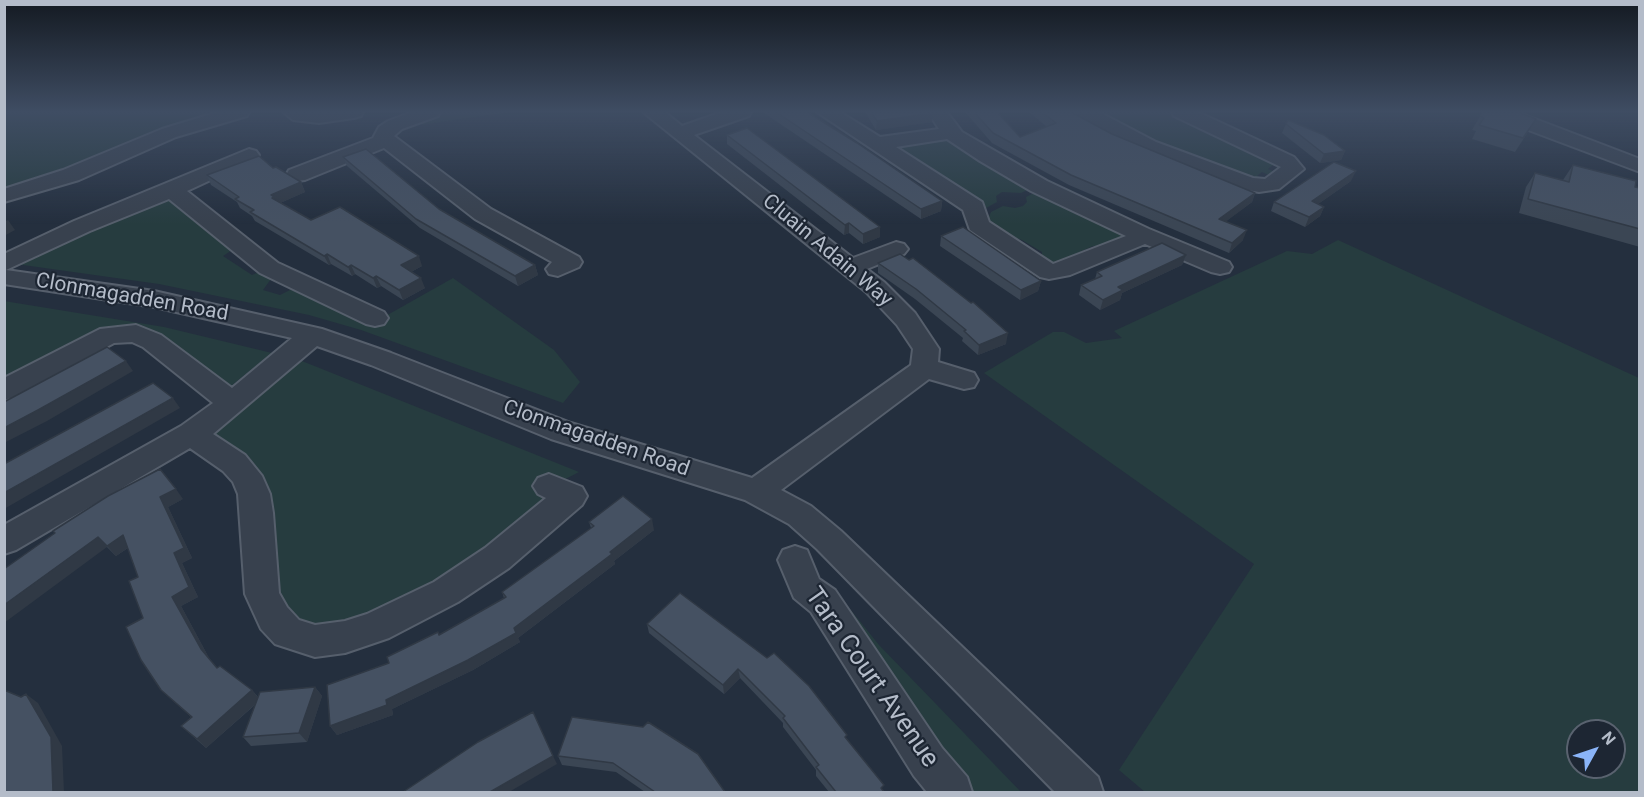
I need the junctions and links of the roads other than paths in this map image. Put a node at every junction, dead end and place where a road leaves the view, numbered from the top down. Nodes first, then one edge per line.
1 (133, 149) edge
2 (358, 149) edge
3 (399, 149) edge
4 (695, 149) edge
5 (885, 149) edge
6 (975, 149) edge
7 (1157, 149) edge
8 (1263, 149) edge
9 (1595, 149) edge
10 (242, 162) edge
11 (1640, 166) edge
12 (297, 175) dead end
13 (172, 190) junction
14 (4, 196) edge
15 (1141, 234) junction
16 (896, 249) dead end
17 (4, 263) edge
18 (851, 267) junction
19 (1220, 267) dead end
20 (558, 269) dead end
21 (4, 278) edge
22 (291, 280) junction
23 (268, 294) dead end
24 (375, 318) dead end
25 (313, 335) junction
26 (924, 367) junction
27 (964, 380) dead end
28 (4, 390) edge
29 (232, 404) junction
30 (190, 434) junction
31 (549, 486) dead end
32 (756, 491) junction
33 (4, 542) edge
34 (795, 560) dead end
35 (952, 792) edge
36 (1083, 792) edge

1 - 14 street
2 - 12 street
3 - 20 street
4 - 18 street, Cluain Adain Way
5 - 15 street
6 - 15 street
7 - 8 street
9 - 11 street
10 - 13 street
13 - 17 street
13 - 22 street
15 - 19 street
16 - 18 street
18 - 26 street, Cluain Adain Way
21 - 25 street, Clonmagadden Road
22 - 23 street
22 - 24 street
25 - 29 street
25 - 32 street, Clonmagadden Road
26 - 27 street
26 - 32 street
28 - 29 street
29 - 30 street
30 - 31 street
30 - 33 street
32 - 36 street, Clonmagadden Road
34 - 35 street, Tara Court Avenue

